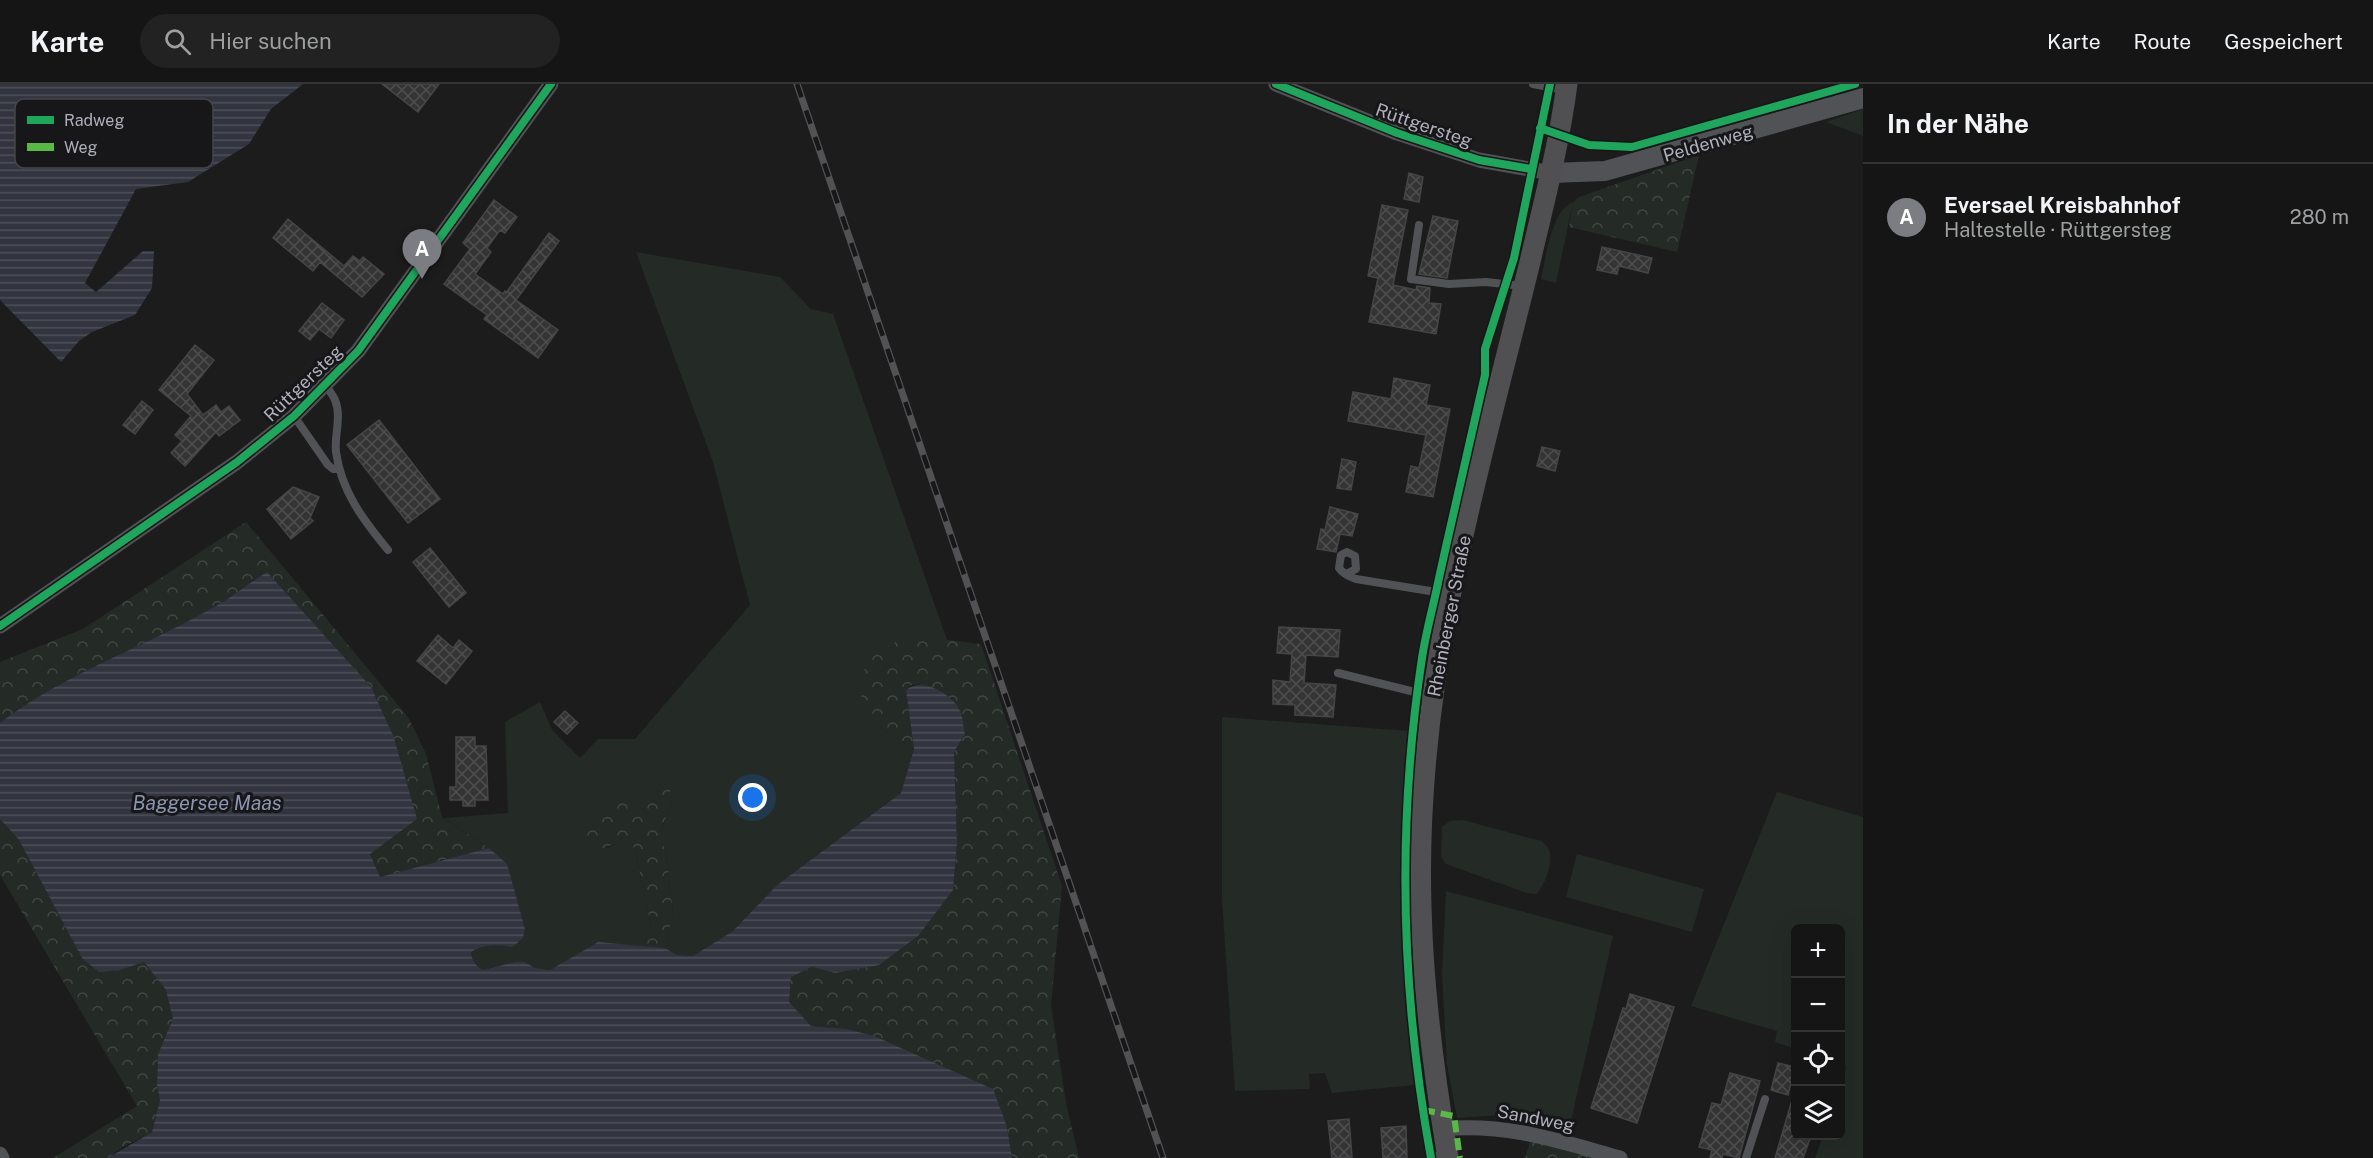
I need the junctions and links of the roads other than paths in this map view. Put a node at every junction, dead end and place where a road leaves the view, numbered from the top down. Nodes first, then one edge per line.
1 (551, 84) edge
2 (1276, 84) edge
3 (1533, 84) edge
4 (1567, 87) edge
5 (1863, 98) edge
6 (1551, 173) junction
7 (1419, 225) dead end
8 (1524, 286) junction
9 (325, 384) junction
10 (294, 416) junction
11 (339, 469) junction
12 (388, 550) dead end
13 (1346, 574) dead end
14 (1450, 597) junction
15 (0, 626) edge
16 (1338, 673) dead end
17 (1433, 696) junction
18 (1765, 1099) dead end
19 (1443, 1130) junction
20 (1441, 1156) edge
21 (1620, 1158) edge
22 (1746, 1158) edge

1 - 9 street, Rüttgersteg
2 - 6 street, Rüttgersteg
3 - 4 lane
4 - 6 main road, Rheinberger Straße
5 - 6 street, Peldenweg
6 - 8 main road, Rheinberger Straße
7 - 8 lane
8 - 14 main road, Rheinberger Straße
9 - 10 street, Rüttgersteg
9 - 11 lane
10 - 11 lane
10 - 15 street, Rüttgersteg
11 - 12 lane
13 - 14 lane
14 - 17 main road, Rheinberger Straße
16 - 17 lane
17 - 19 main road, Rheinberger Straße
18 - 22 lane
19 - 20 main road, Rheinberger Straße
19 - 21 street, Sandweg

